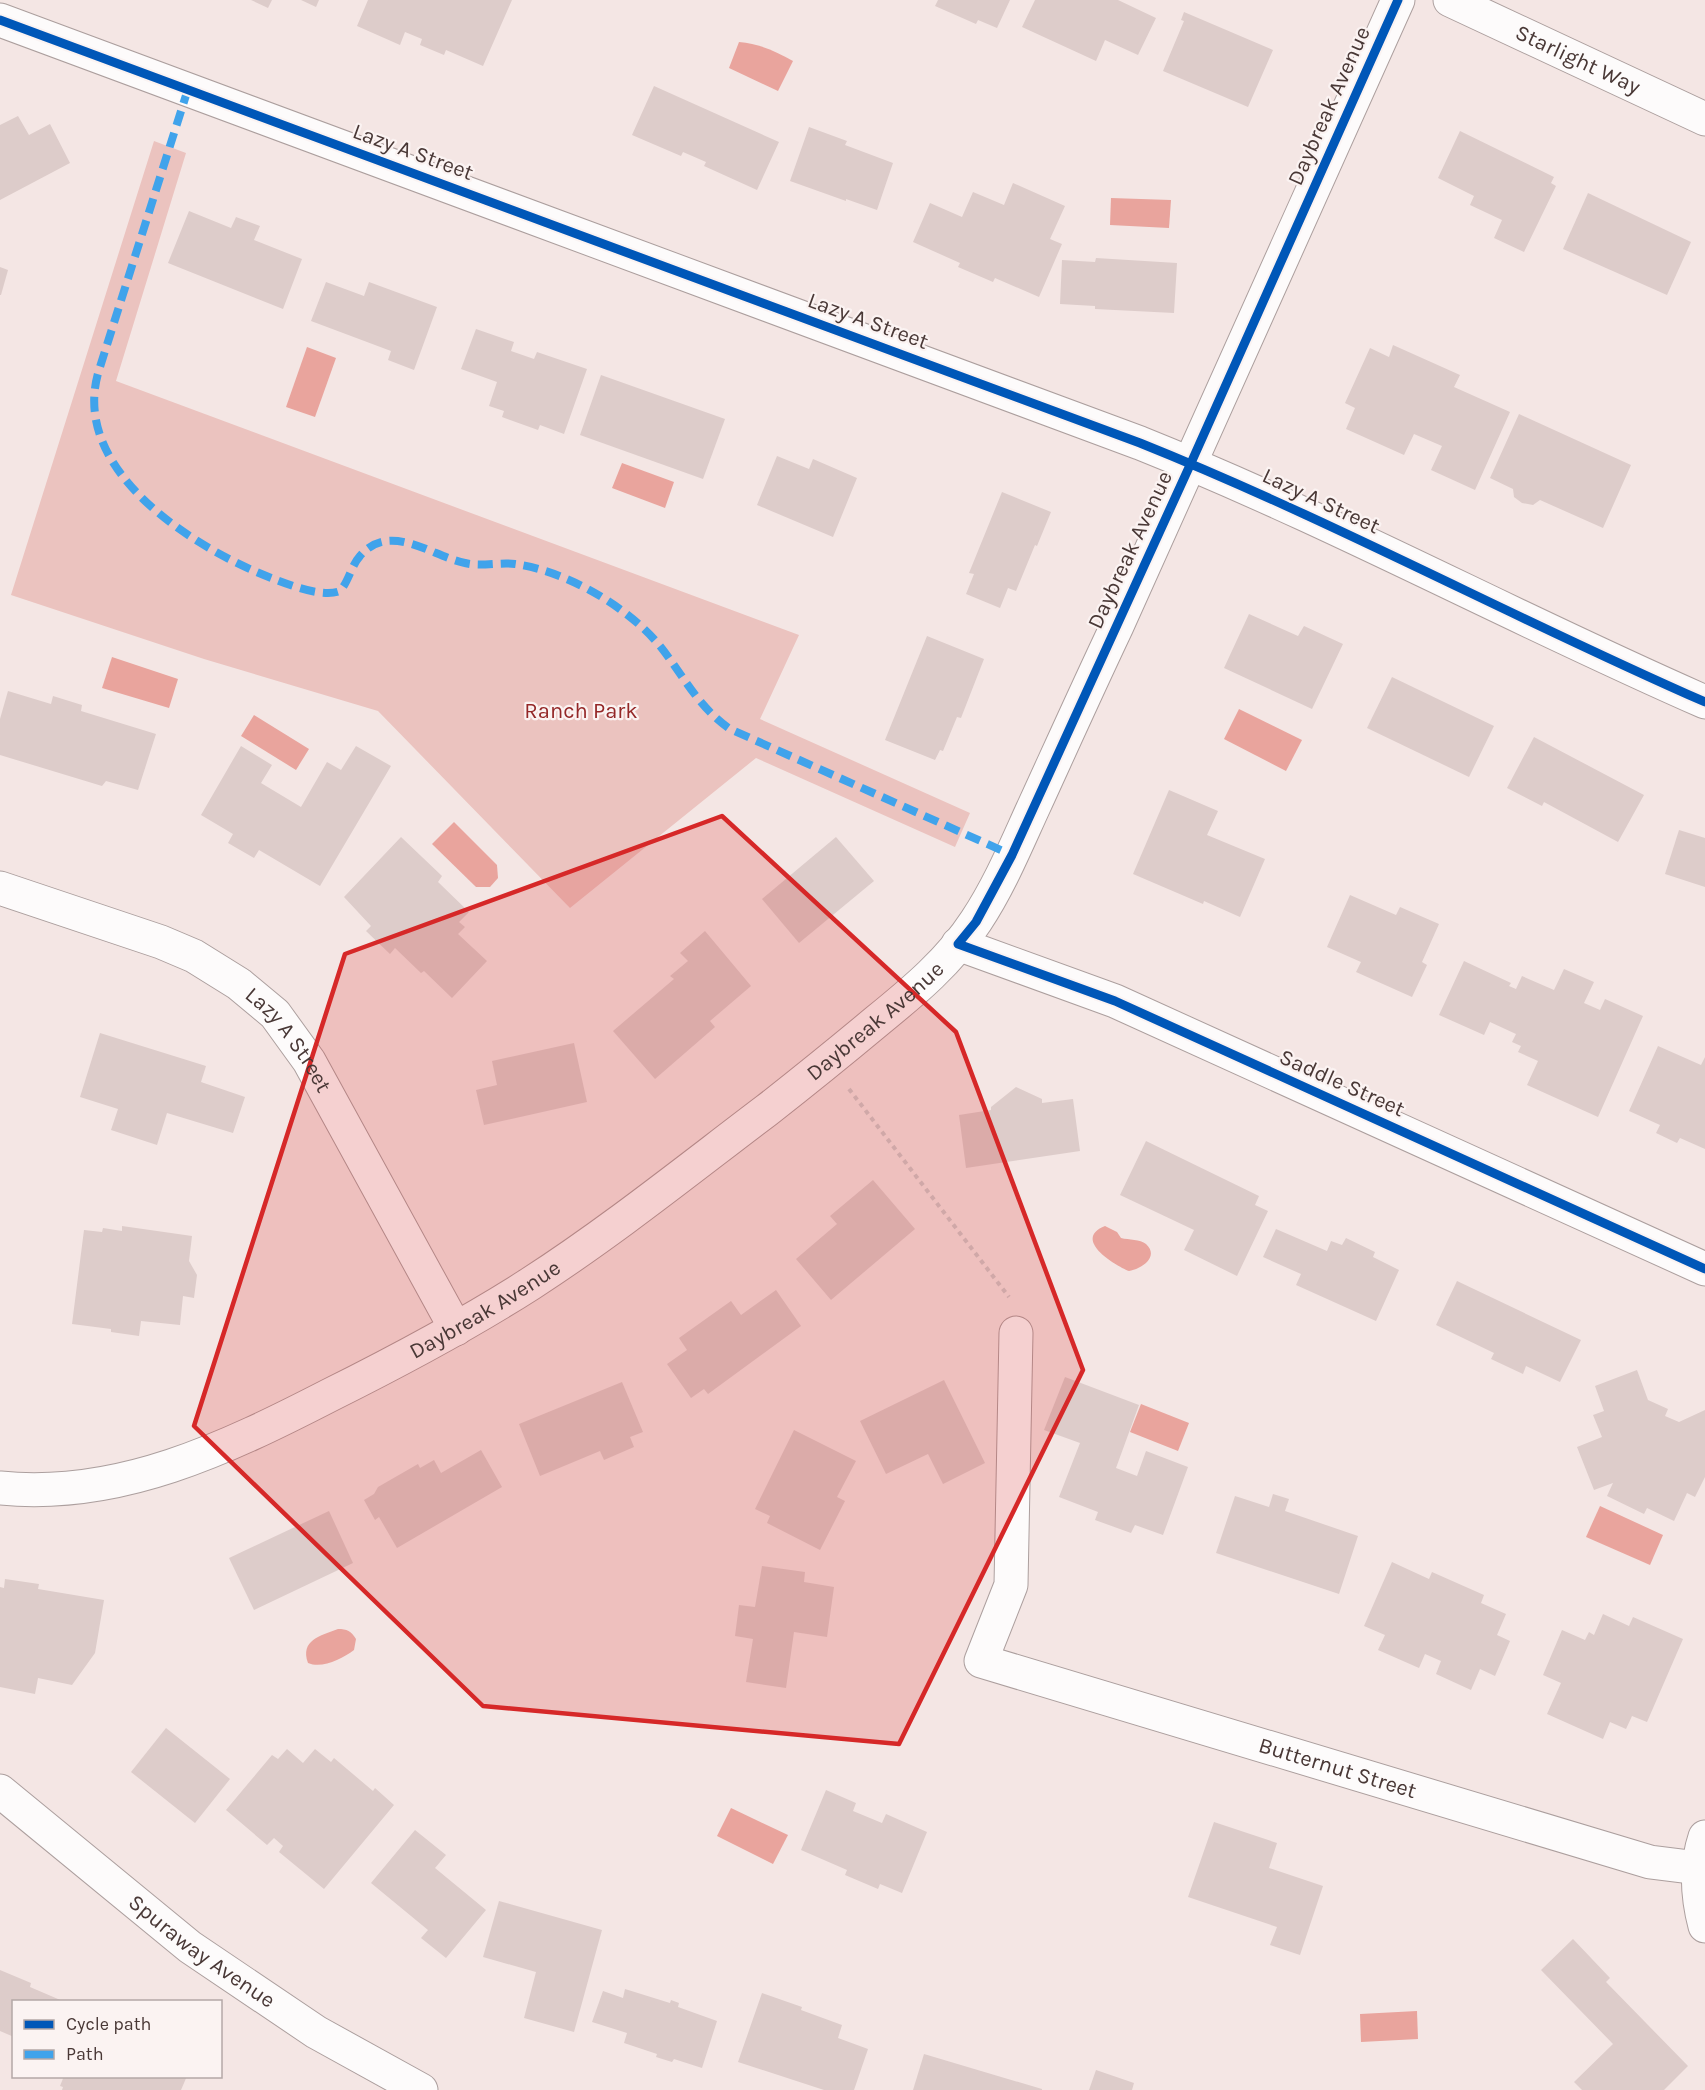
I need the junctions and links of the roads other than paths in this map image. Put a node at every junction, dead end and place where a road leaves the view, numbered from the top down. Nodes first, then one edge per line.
1 (1398, 0) edge
2 (1450, 0) edge
3 (0, 20) edge
4 (1705, 119) edge
5 (1191, 463) junction
6 (1705, 702) edge
7 (0, 888) edge
8 (958, 944) junction
9 (1705, 1269) edge
10 (456, 1329) junction
11 (1016, 1333) road end
12 (0, 1488) edge
13 (0, 1791) edge
14 (1705, 1837) edge
15 (1698, 1868) junction
16 (1705, 1926) edge
17 (420, 2090) edge

1 - 5 street, Daybreak Avenue
2 - 4 street, Starlight Way
3 - 5 street, Lazy A Street
5 - 6 street, Lazy A Street
5 - 8 street, Daybreak Avenue
7 - 10 street, Lazy A Street
8 - 9 street, Saddle Street
8 - 10 street, Daybreak Avenue
10 - 12 street, Daybreak Avenue
11 - 15 street, Butternut Street
13 - 17 street, Spuraway Avenue
14 - 15 street
15 - 16 street

